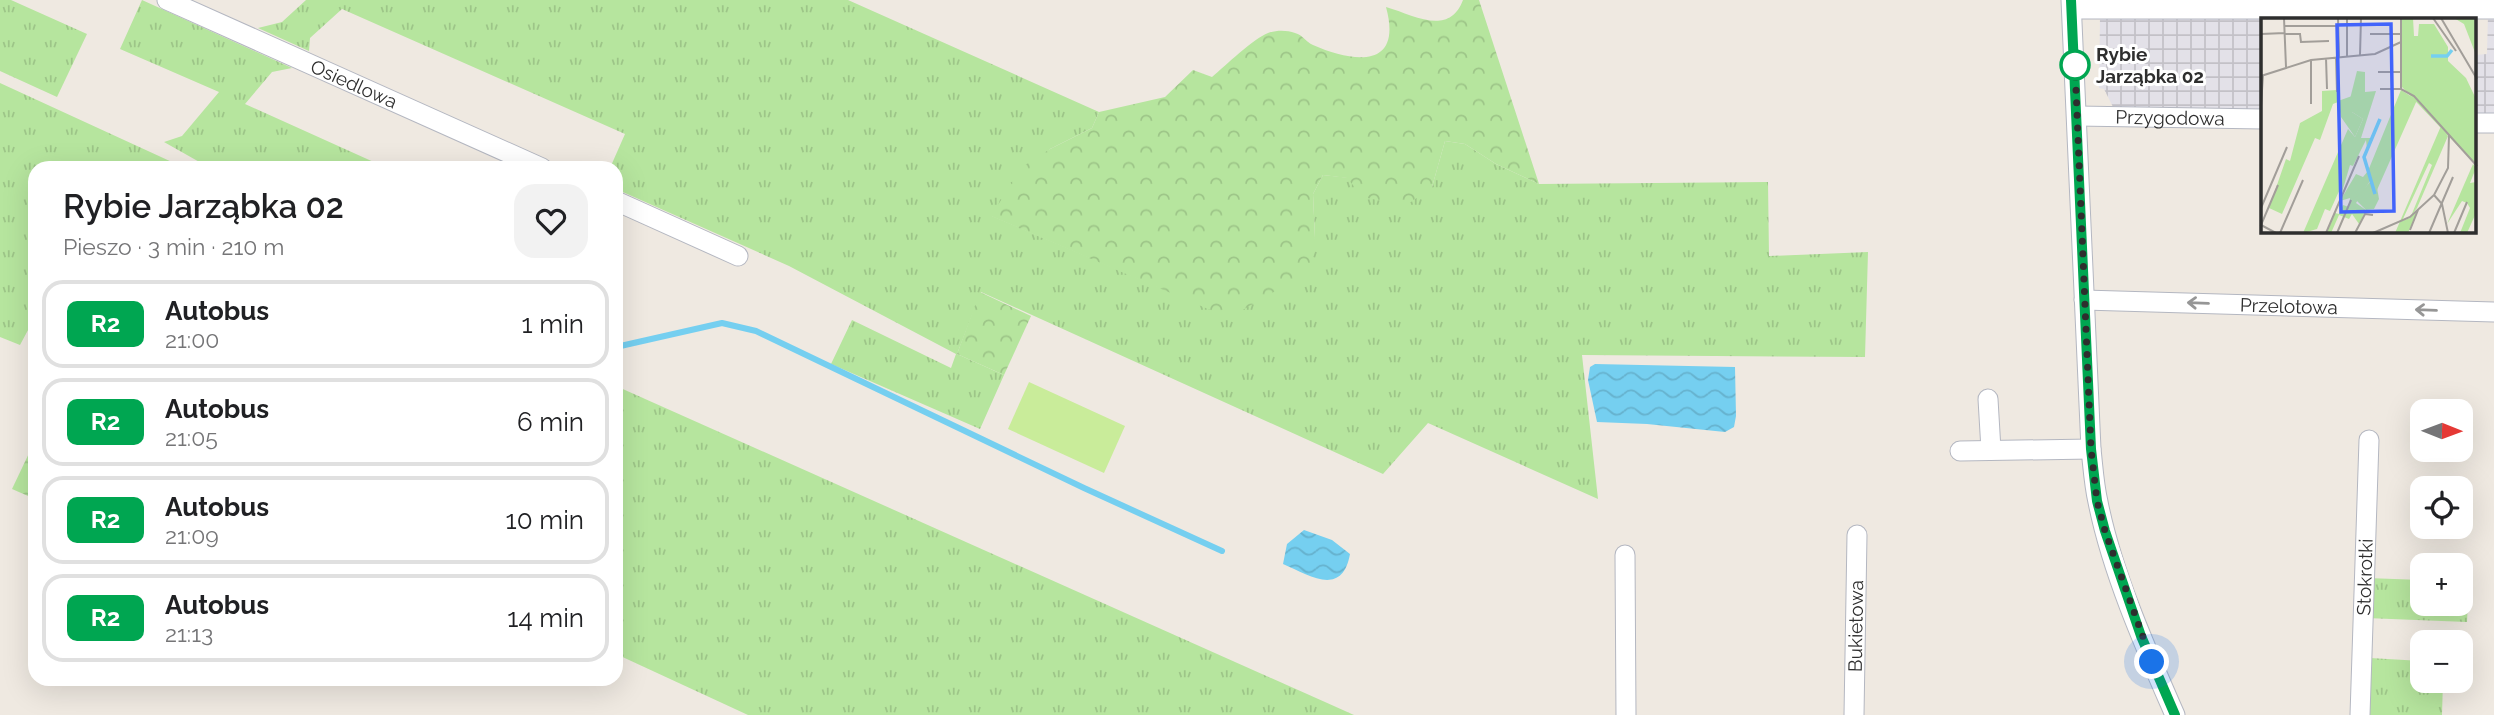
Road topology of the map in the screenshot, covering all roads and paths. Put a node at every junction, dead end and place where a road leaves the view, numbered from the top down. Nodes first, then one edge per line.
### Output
1 (167, 0) edge
2 (2071, 4) edge
3 (2483, 6) edge
4 (2077, 116) junction
5 (2261, 119) edge
6 (2476, 123) edge
7 (2494, 123) edge
8 (526, 161) edge
9 (623, 204) edge
10 (738, 256) dead end
11 (2084, 300) junction
12 (2494, 312) edge
13 (1988, 399) dead end
14 (2368, 440) dead end
15 (2091, 449) junction
16 (1991, 450) junction
17 (1960, 451) dead end
18 (1857, 535) dead end
19 (1625, 555) dead end
20 (1626, 715) edge
21 (1854, 715) edge
22 (2175, 715) edge
23 (2360, 715) edge

1 - 8 street, Osiedlowa
2 - 3 street
2 - 4 street
4 - 5 street, Przygodowa
4 - 11 street
6 - 7 street
9 - 10 street
12 -> 11 street, Przelotowa
11 - 15 street
13 - 16 street
14 - 23 street, Stokrotki
15 - 16 street
15 - 22 street
16 - 17 street
18 - 21 street, Bukietowa
19 - 20 street

